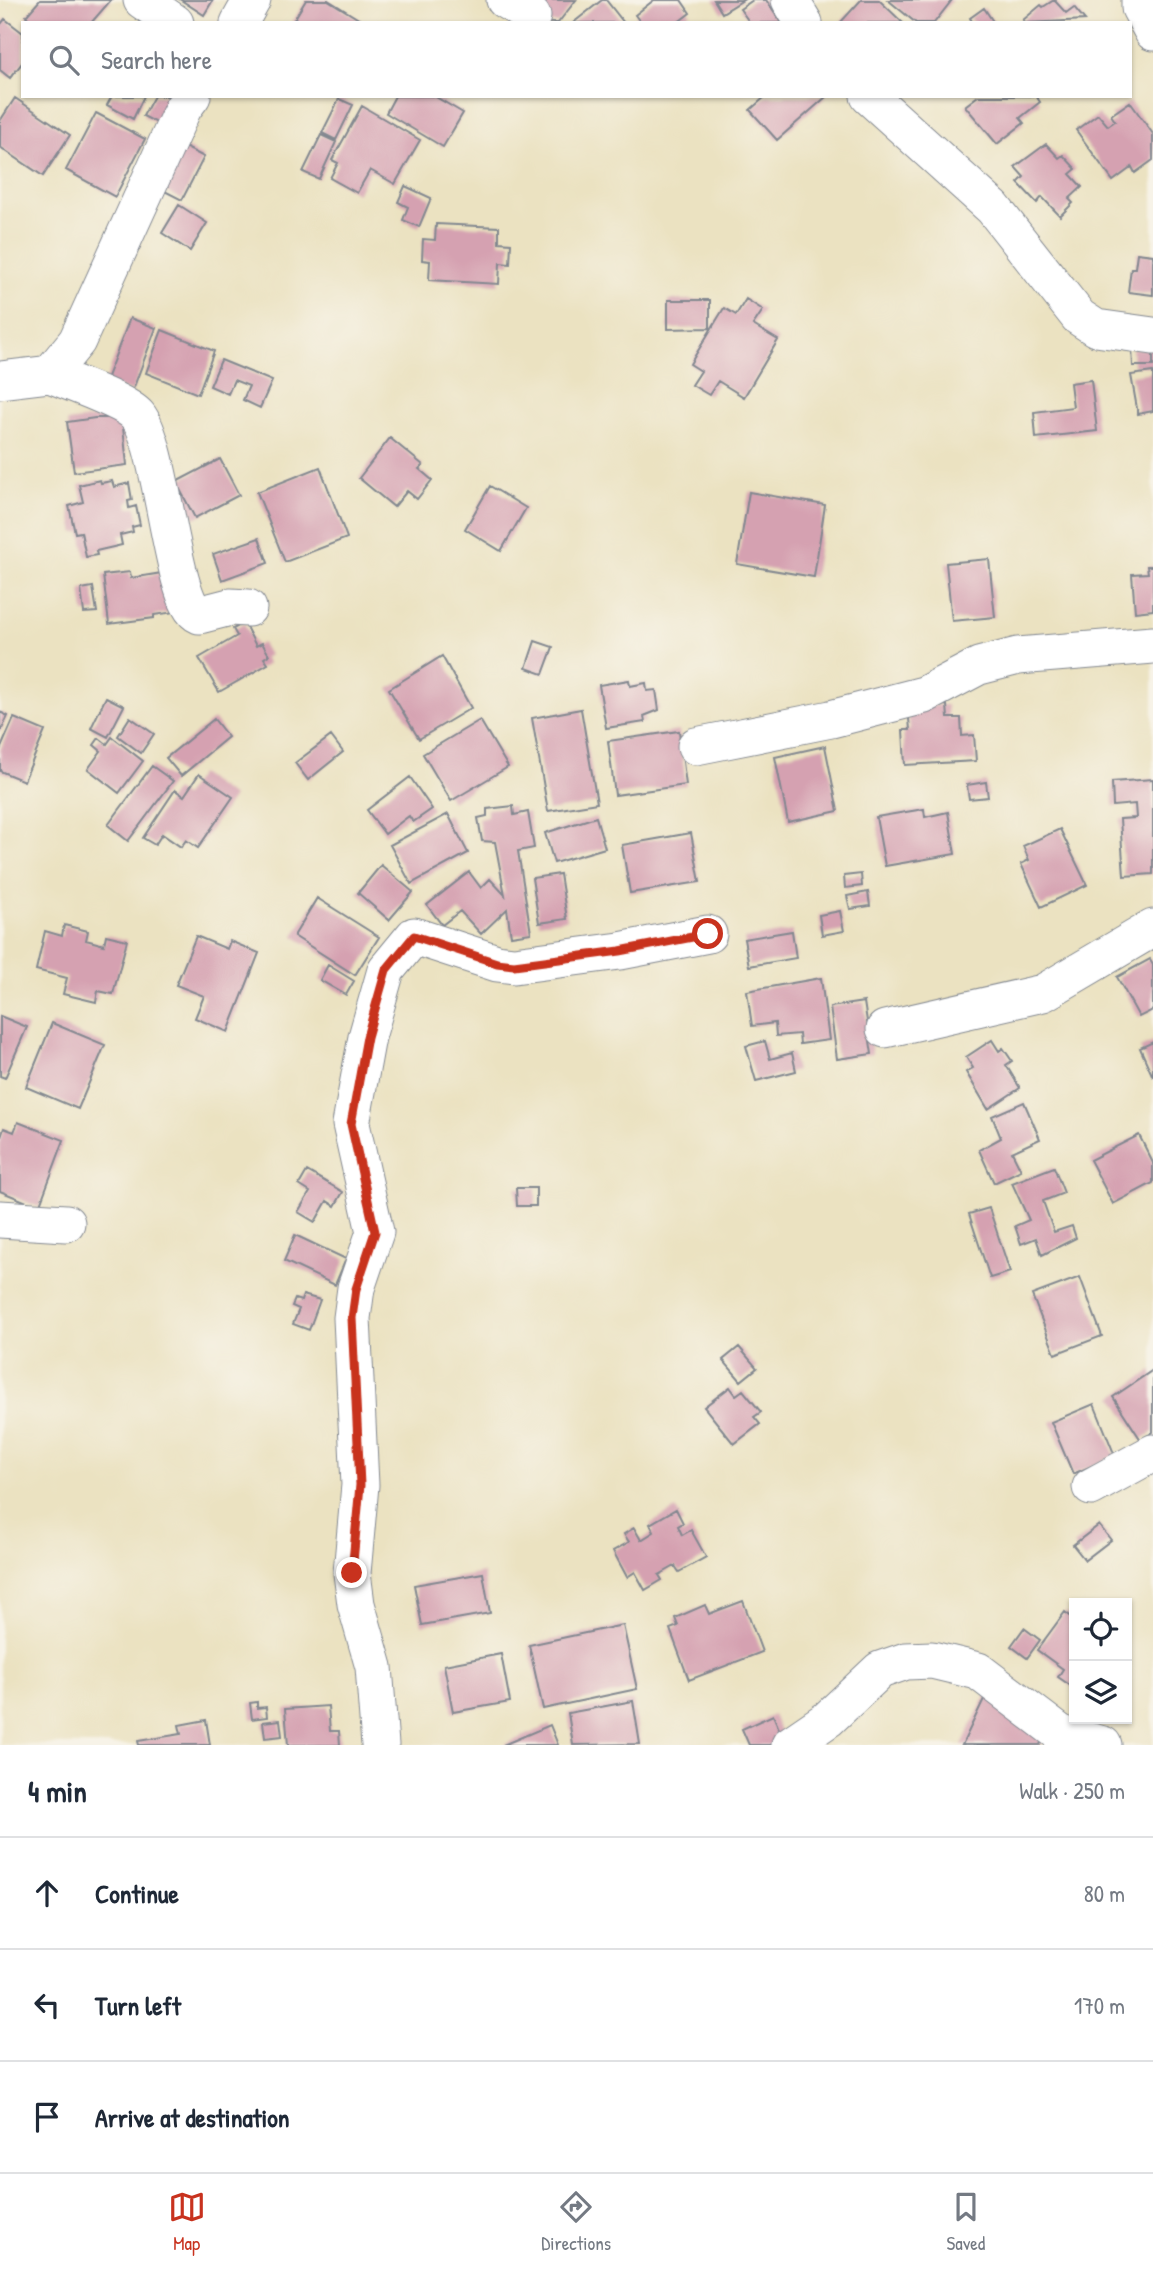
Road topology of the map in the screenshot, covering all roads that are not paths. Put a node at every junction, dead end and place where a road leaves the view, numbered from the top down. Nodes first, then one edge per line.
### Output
1 (142, 0) edge
2 (252, 0) edge
3 (790, 0) edge
4 (1140, 0) edge
5 (172, 21) edge
6 (240, 21) edge
7 (803, 21) edge
8 (1153, 32) edge
9 (190, 98) edge
10 (871, 98) edge
11 (1153, 336) edge
12 (50, 374) junction
13 (0, 380) edge
14 (248, 608) dead end
15 (1153, 645) edge
16 (696, 746) dead end
17 (1153, 928) edge
18 (708, 934) dead end
19 (885, 1029) dead end
20 (0, 1219) edge
21 (66, 1223) dead end
22 (1153, 1453) edge
23 (1091, 1487) dead end
24 (380, 1745) edge
25 (790, 1745) edge
26 (1103, 1745) edge

1 - 5 street
2 - 6 street
3 - 7 street
4 - 8 street
9 - 12 street
10 - 11 street
12 - 13 street
12 - 14 street
15 - 16 street
17 - 19 street
18 - 24 street
20 - 21 street
22 - 23 street
25 - 26 street

